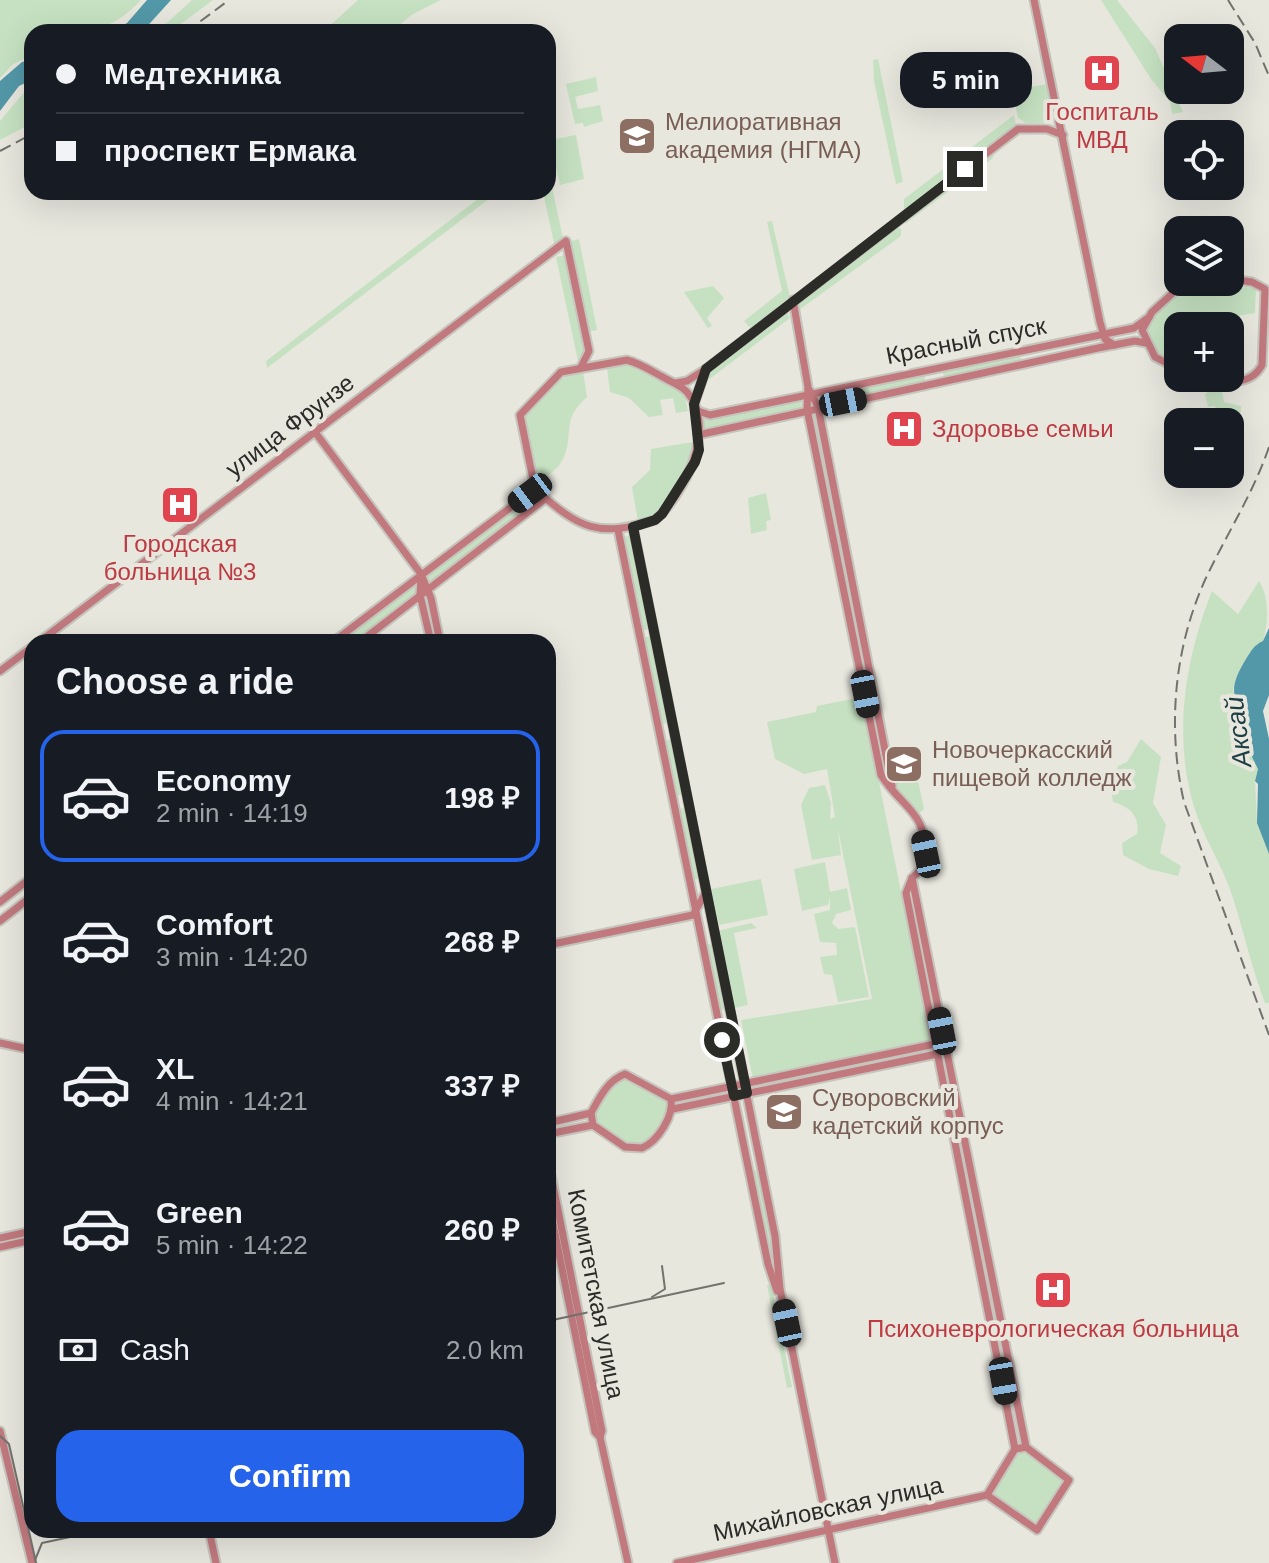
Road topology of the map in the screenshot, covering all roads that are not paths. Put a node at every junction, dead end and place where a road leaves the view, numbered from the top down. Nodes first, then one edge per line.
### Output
1 (1034, 0) edge
2 (1058, 116) junction
3 (1047, 129) junction
4 (1063, 135) junction
5 (1244, 281) edge
6 (1169, 296) edge
7 (793, 300) junction
8 (1149, 317) junction
9 (1103, 334) junction
10 (1146, 343) junction
11 (1114, 345) junction
12 (1104, 347) junction
13 (589, 351) junction
14 (1164, 362) edge
15 (605, 363) junction
16 (581, 367) junction
17 (706, 369) junction
18 (1244, 379) edge
19 (674, 383) junction
20 (809, 391) junction
21 (695, 407) junction
22 (818, 407) junction
23 (807, 409) junction
24 (315, 432) junction
25 (698, 435) junction
26 (535, 489) junction
27 (545, 499) junction
28 (633, 527) junction
29 (618, 530) junction
30 (421, 574) junction
31 (429, 589) junction
32 (420, 595) junction
33 (50, 634) edge
34 (343, 634) edge
35 (370, 634) edge
36 (429, 634) edge
37 (438, 634) edge
38 (24, 653) edge
39 (0, 671) edge
40 (893, 788) junction
41 (688, 802) junction
42 (674, 804) junction
43 (912, 878) junction
44 (24, 883) edge
45 (706, 892) junction
46 (694, 898) junction
47 (0, 902) edge
48 (24, 902) edge
49 (692, 913) junction
50 (0, 921) edge
51 (556, 941) edge
52 (556, 941) edge
53 (731, 1016) junction
54 (717, 1019) junction
55 (934, 1044) junction
56 (0, 1046) edge
57 (945, 1047) junction
58 (24, 1050) edge
59 (936, 1055) junction
60 (745, 1084) junction
61 (733, 1091) junction
62 (747, 1093) junction
63 (671, 1099) junction
64 (673, 1109) junction
65 (591, 1113) junction
66 (556, 1121) edge
67 (593, 1125) junction
68 (556, 1132) edge
69 (761, 1165) junction
70 (748, 1168) junction
71 (556, 1209) edge
72 (556, 1222) edge
73 (24, 1233) edge
74 (560, 1234) junction
75 (0, 1238) edge
76 (24, 1242) edge
77 (0, 1247) edge
78 (800, 1395) junction
79 (0, 1431) edge
80 (1026, 1447) junction
81 (1015, 1449) junction
82 (987, 1495) junction
83 (828, 1529) junction
84 (24, 1530) edge
85 (26, 1538) edge
86 (211, 1538) edge
87 (32, 1563) edge
88 (216, 1563) edge
89 (628, 1563) edge
90 (677, 1563) edge
91 (835, 1563) edge

1 - 2 street
2 - 3 street
2 - 4 street
3 - 4 street
3 - 7 street
4 - 9 street
5 - 18 street
6 - 8 street
7 - 17 street
7 - 20 street
8 - 9 street, Красный спуск
8 - 10 street
9 - 11 street
9 - 12 street
9 - 20 street, Красный спуск
10 - 11 street, Красный спуск
10 - 14 street
11 - 12 street, Красный спуск
12 - 22 street, Красный спуск
13 - 15 street
13 - 16 street
13 - 24 street, улица Фрунзе
15 - 16 street
15 - 19 street
16 - 26 street
17 - 19 street
17 - 21 street
19 - 21 street
20 - 21 street, Красный спуск
20 - 22 street
20 - 23 street
21 - 25 street
22 - 23 street, Красный спуск
22 - 40 street
23 - 25 street, Красный спуск
23 - 40 street
24 - 30 street
24 - 33 street, улица Фрунзе
25 - 28 street
26 - 27 street
26 - 30 street
27 - 29 street
27 - 31 street
28 - 29 street
28 - 41 street
29 - 42 street
30 - 31 street
30 - 32 street
30 - 34 street
31 - 32 street
31 - 37 street
32 - 35 street
32 - 36 street
38 - 39 street
40 - 43 street
41 - 42 street
41 - 45 street
42 - 46 street
43 - 55 street
43 - 57 street
44 - 47 street
45 - 49 street
45 - 53 street
46 - 49 street
46 - 51 street
48 - 50 street
49 - 52 street
49 - 54 street
53 - 54 street
53 - 60 street
54 - 61 street
55 - 57 street
55 - 59 street
55 - 60 street
56 - 58 street
57 - 59 street
57 - 80 street
59 - 62 street
59 - 81 street
60 - 61 street
60 - 62 street
61 - 62 street
61 - 63 street
61 - 64 street
61 - 70 street
62 - 69 street
63 - 64 street
63 - 65 street
64 - 67 street
65 - 66 street
65 - 67 street
67 - 68 street
69 - 70 street
69 - 78 street
70 - 78 street
71 - 74 street, Комитетская улица
72 - 74 street, Комитетская улица
73 - 75 street
74 - 89 street, Комитетская улица
76 - 77 street
78 - 83 street
79 - 84 street
80 - 81 street
80 - 82 street
81 - 82 street
82 - 83 street, Михайловская улица
83 - 90 street, Михайловская улица
83 - 91 street
85 - 87 street
86 - 88 street

